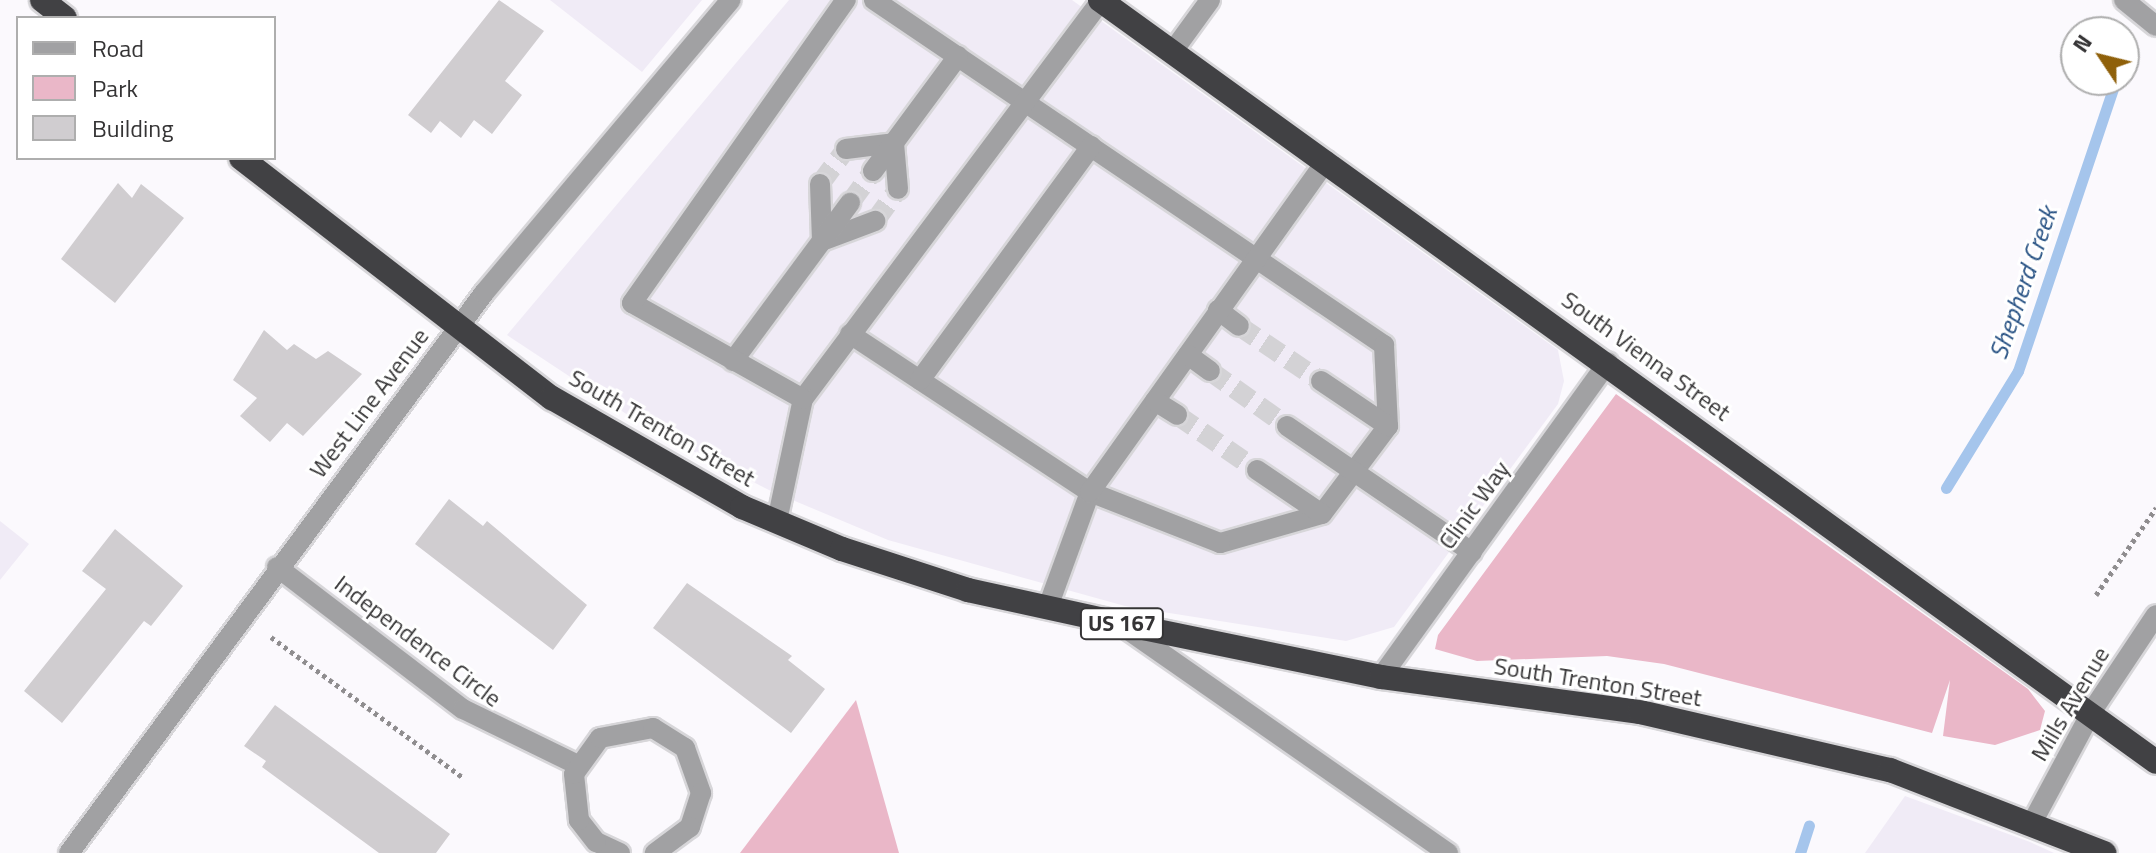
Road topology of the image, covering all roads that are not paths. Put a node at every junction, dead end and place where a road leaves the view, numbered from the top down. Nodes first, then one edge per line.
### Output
1 (42, 0) edge
2 (731, 0) edge
3 (846, 0) edge
4 (874, 0) edge
5 (1100, 0) edge
6 (1210, 0) edge
7 (2124, 0) edge
8 (62, 16) edge
9 (2156, 26) edge
10 (1173, 51) junction
11 (958, 56) junction
12 (1022, 100) junction
13 (894, 143) junction
14 (1091, 146) junction
15 (846, 149) dead end
16 (244, 160) edge
17 (1326, 161) junction
18 (873, 171) tunnel mouth
19 (820, 184) tunnel mouth
20 (898, 189) tunnel mouth
21 (850, 203) tunnel mouth
22 (875, 221) tunnel mouth
23 (822, 241) junction
24 (1258, 258) junction
25 (1218, 310) junction
26 (1239, 326) tunnel mouth
27 (456, 330) junction
28 (850, 334) junction
29 (1188, 355) junction
30 (733, 361) junction
31 (1608, 362) junction
32 (1210, 371) tunnel mouth
33 (920, 380) junction
34 (1321, 381) tunnel mouth
35 (803, 399) junction
36 (1155, 401) junction
37 (1177, 415) tunnel mouth
38 (1287, 426) tunnel mouth
39 (1388, 426) junction
40 (1257, 470) tunnel mouth
41 (1354, 473) junction
42 (1090, 492) junction
43 (1322, 514) junction
44 (777, 521) junction
45 (1472, 552) junction
46 (277, 567) junction
47 (1048, 607) junction
48 (2156, 615) edge
49 (1118, 623) junction
50 (1381, 677) junction
51 (2092, 711) junction
52 (2156, 762) edge
53 (578, 765) junction
54 (2032, 823) junction
55 (69, 853) edge
56 (620, 853) edge
57 (655, 853) edge
58 (1448, 853) edge
59 (2104, 853) edge

1 - 8 highway
2 - 27 street, West Line Avenue
3 - 30 street
4 - 11 street
5 - 10 highway, South Vienna Street
5 - 12 street
6 - 10 street
7 - 9 street
10 - 17 highway, South Vienna Street
11 - 12 street
11 - 13 street
12 - 14 street
12 - 28 street
13 - 15 street
13 - 18 street
13 - 20 street
14 - 24 street
14 - 33 street
16 - 27 highway, South Trenton Street / US 167
17 - 24 street
17 - 31 highway, South Vienna Street
19 - 23 street
21 - 23 street
22 - 23 street
23 - 30 street
24 - 25 street
24 - 39 street
25 - 26 street
25 - 29 street
27 - 44 highway, South Trenton Street / US 167
27 - 46 street, West Line Avenue
28 - 33 street
28 - 35 street
29 - 32 street
29 - 36 street
30 - 35 street
31 - 45 street, Clinic Way
31 - 51 highway, South Vienna Street
33 - 42 street
34 - 39 street
35 - 44 street
36 - 37 street
36 - 42 street
38 - 41 street
39 - 41 street
40 - 43 street
41 - 43 street
41 - 45 street
42 - 43 street
42 - 47 street
44 - 47 highway, South Trenton Street / US 167
45 - 50 street, Clinic Way
46 - 53 street, Independence Circle
46 - 55 street, West Line Avenue
47 - 49 highway, South Trenton Street / US 167
48 - 51 street, Mills Avenue
49 - 50 highway, South Trenton Street / US 167
49 - 58 street, South Trenton Street
50 - 54 highway, South Trenton Street / US 167
51 - 52 highway, South Vienna Street
51 - 54 street, Mills Avenue
53 - 56 street
53 - 57 street
54 - 59 highway, South Trenton Street / US 167

